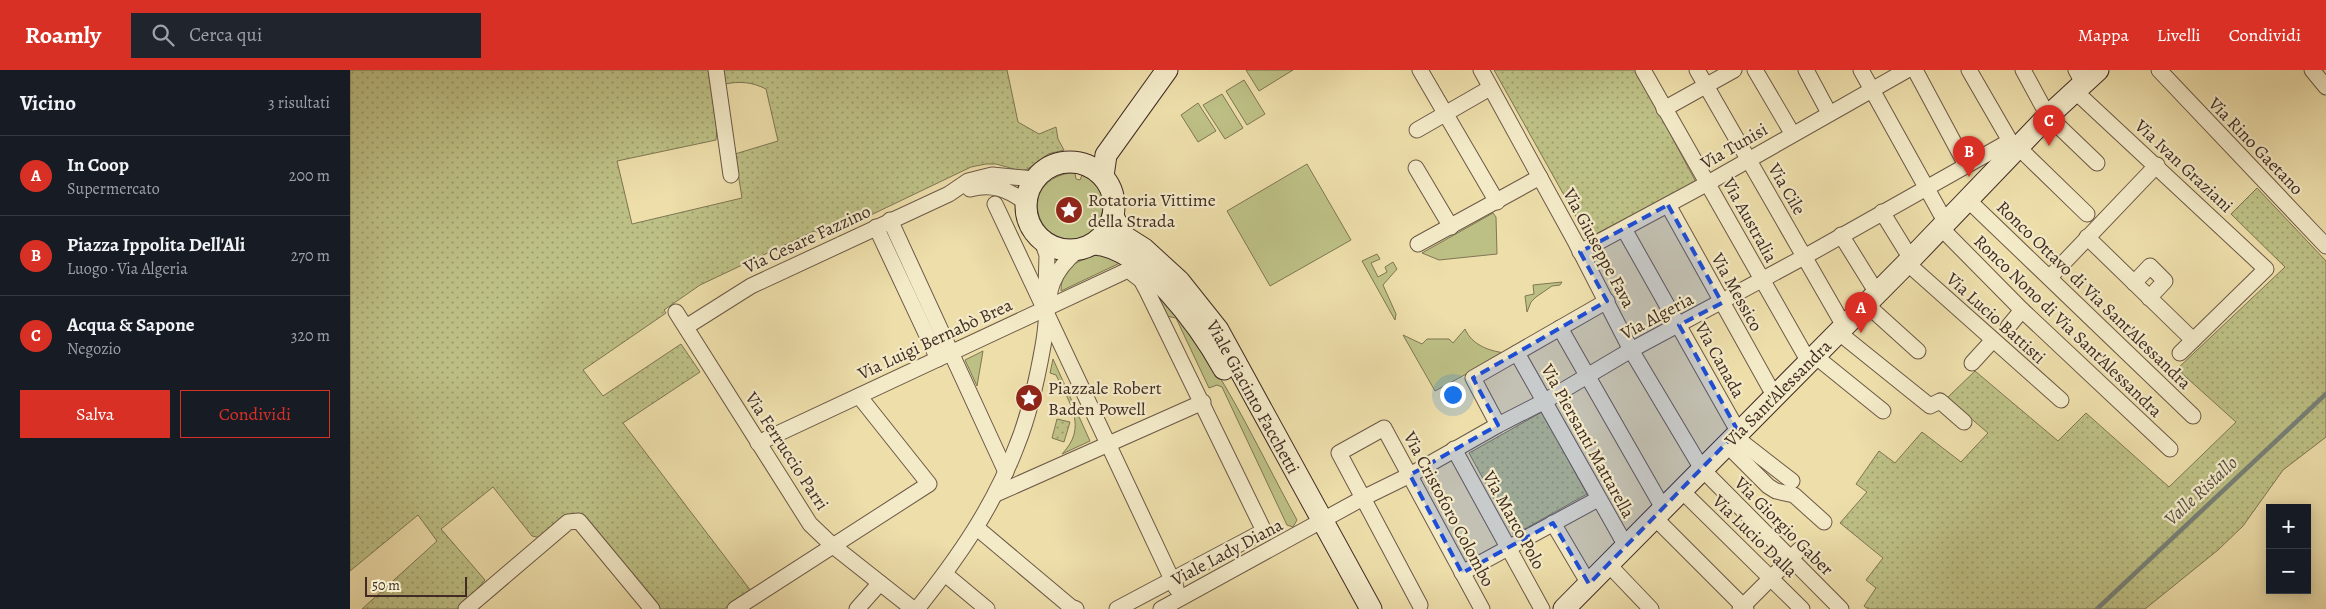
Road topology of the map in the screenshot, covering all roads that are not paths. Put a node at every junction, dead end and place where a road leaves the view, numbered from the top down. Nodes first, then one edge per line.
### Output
1 (716, 70) edge
2 (1167, 70) edge
3 (1420, 70) edge
4 (1481, 70) edge
5 (1643, 70) edge
6 (1697, 70) edge
7 (1734, 70) edge
8 (1755, 70) edge
9 (1806, 70) edge
10 (1861, 70) edge
11 (1907, 70) edge
12 (1915, 70) edge
13 (1969, 70) edge
14 (2023, 70) edge
15 (2159, 70) edge
16 (2083, 79) edge
17 (1706, 85) junction
18 (1490, 88) junction
19 (1872, 90) junction
20 (1664, 109) junction
21 (1829, 113) junction
22 (1445, 114) junction
23 (2048, 116) junction
24 (1124, 128) junction
25 (1417, 130) dead end
26 (1792, 133) junction
27 (2014, 148) junction
28 (1749, 160) junction
29 (1073, 162) junction
30 (2097, 163) dead end
31 (1966, 165) junction
32 (2156, 165) junction
33 (1416, 168) dead end
34 (731, 175) dead end
35 (1103, 176) junction
36 (1540, 177) junction
37 (1035, 179) junction
38 (1708, 183) junction
39 (1927, 189) junction
40 (949, 194) junction
41 (1968, 200) junction
42 (1497, 202) junction
43 (1026, 203) junction
44 (996, 204) dead end
45 (1668, 205) junction
46 (1882, 212) junction
47 (2087, 214) dead end
48 (1113, 217) junction
49 (890, 220) junction
50 (1943, 226) junction
51 (876, 227) junction
52 (1451, 227) junction
53 (1624, 229) junction
54 (1842, 235) junction
55 (2087, 237) junction
56 (1042, 241) junction
57 (1418, 244) dead end
58 (2326, 246) edge
59 (1086, 247) junction
60 (1580, 252) junction
61 (1804, 257) junction
62 (1909, 261) junction
63 (2050, 277) junction
64 (1762, 280) junction
65 (2134, 283) junction
66 (2149, 298) junction
67 (1871, 299) junction
68 (1607, 302) junction
69 (1722, 303) junction
70 (1046, 305) junction
71 (2022, 310) junction
72 (676, 312) dead end
73 (1679, 325) junction
74 (686, 326) junction
75 (2008, 326) dead end
76 (1560, 328) junction
77 (1841, 329) junction
78 (1993, 340) junction
79 (2193, 340) junction
80 (1631, 350) junction
81 (1918, 351) dead end
82 (1517, 353) junction
83 (2180, 353) dead end
84 (944, 356) junction
85 (1812, 359) junction
86 (1972, 363) dead end
87 (1588, 376) junction
88 (859, 396) junction
89 (1775, 397) junction
90 (2061, 400) dead end
91 (1545, 401) junction
92 (1202, 402) junction
93 (1883, 410) dead end
94 (2193, 416) dead end
95 (1964, 422) dead end
96 (1498, 425) junction
97 (1733, 437) junction
98 (758, 443) junction
99 (1108, 444) junction
100 (1454, 449) junction
101 (2170, 449) dead end
102 (1702, 469) junction
103 (1006, 472) junction
104 (1410, 475) junction
105 (1792, 481) dead end
106 (1681, 490) junction
107 (996, 494) junction
108 (1364, 498) junction
109 (1598, 499) junction
110 (1658, 513) junction
111 (1824, 522) dead end
112 (1553, 523) junction
113 (1316, 524) junction
114 (977, 528) junction
115 (832, 545) junction
116 (1626, 546) junction
117 (1508, 548) junction
118 (1795, 555) junction
119 (1608, 564) junction
120 (1462, 573) junction
121 (945, 574) junction
122 (1771, 578) junction
123 (1172, 580) junction
124 (880, 583) junction
125 (1589, 584) junction
126 (1181, 598) junction
127 (1420, 606) dead end
128 (1743, 608) edge
129 (466, 609) edge
130 (652, 609) edge
131 (735, 609) edge
132 (858, 609) edge
133 (913, 609) edge
134 (917, 609) edge
135 (987, 609) edge
136 (1076, 609) edge
137 (1117, 609) edge
138 (1162, 609) edge
139 (1356, 609) edge
140 (1370, 609) edge
141 (1482, 609) edge
142 (1542, 609) edge
143 (1564, 609) edge
144 (1651, 609) edge
145 (1802, 609) edge
146 (1841, 609) edge

1 - 34 street
2 - 24 street
3 - 22 street
4 - 18 street, Via Giuseppe Fava
5 - 20 street, Via Australia
6 - 17 street, Via Cile
7 - 17 street
8 - 26 street
9 - 21 street
10 - 19 street, Ronco Nono di Via Sant'Alessandra
11 - 19 street, Via Tunisi
12 - 31 street
13 - 27 street
14 - 23 street
15 - 58 street, Via Rino Gaetano
16 - 23 street, Via Sant'Alessandra
16 - 32 street, Via Ivan Graziani
17 - 20 street
17 - 28 street, Via Cile
18 - 22 street
18 - 36 street, Via Giuseppe Fava
19 - 21 street, Via Tunisi
19 - 39 street, Ronco Nono di Via Sant'Alessandra
20 - 38 street, Via Australia
21 - 26 street, Via Tunisi
22 - 25 street
22 - 42 street
23 - 27 street, Via Sant'Alessandra
23 - 30 street
24 - 29 street
24 - 35 street
26 - 28 street, Via Tunisi
27 - 31 street, Via Algeria
27 - 41 street, Via Sant'Alessandra
27 - 47 street
28 - 38 street, Via Tunisi
28 - 61 street, Via Cile
29 - 35 street
29 - 37 street
31 - 39 street, Via Algeria
32 - 55 street
32 - 79 street, Via Ivan Graziani
33 - 52 street
35 - 48 street
36 - 42 street
36 - 60 street, Via Giuseppe Fava
37 - 40 street
37 - 43 street
38 - 45 street, Via Tunisi
38 - 64 street, Via Australia
39 - 46 street, Via Algeria
39 - 50 street, Ronco Nono di Via Sant'Alessandra
40 - 43 street
40 - 49 street, Via Cesare Fazzino
41 - 50 street, Via Sant'Alessandra
41 - 63 street, Ronco Ottavo di Via Sant'Alessandra
42 - 52 street
43 - 56 street
44 - 70 street
45 - 53 street, Via Tunisi
45 - 69 street, Via Messico
46 - 54 street, Via Algeria
46 - 62 street, Via Lucio Battisti
48 - 59 street
48 - 113 street, Viale Giacinto Facchetti
49 - 51 street, Via Cesare Fazzino
49 - 84 street
50 - 62 street, Via Sant'Alessandra
50 - 71 street, Ronco Nono di Via Sant'Alessandra
51 - 74 street, Via Cesare Fazzino
51 - 84 street
52 - 57 street
53 - 60 street, Via Tunisi
53 - 73 street, Via Canada
54 - 61 street, Via Algeria
54 - 67 street
55 - 63 street
55 - 65 street
56 - 59 street
56 - 70 street
59 - 70 street
59 - 113 street, Viale Giacinto Facchetti
60 - 68 street, Via Giuseppe Fava
61 - 64 street, Via Algeria
61 - 77 street, Via Cile
62 - 67 street, Via Sant'Alessandra
62 - 78 street, Via Lucio Battisti
63 - 94 street, Ronco Ottavo di Via Sant'Alessandra
64 - 69 street, Via Algeria
64 - 85 street, Via Australia
65 - 66 street
65 - 66 street
66 - 79 street
67 - 77 street, Via Sant'Alessandra
67 - 81 street
68 - 76 street
68 - 80 street, Via Giuseppe Fava
69 - 73 street, Via Algeria
69 - 89 street, Via Messico
70 - 84 street, Via Luigi Bernabò Brea
70 - 92 street, Via Luigi Bernabò Brea
70 - 99 street
70 - 103 street
71 - 75 street
71 - 101 street, Ronco Nono di Via Sant'Alessandra
72 - 74 street, Via Ferruccio Parri
73 - 80 street, Via Algeria
73 - 97 street, Via Canada
74 - 98 street, Via Ferruccio Parri
76 - 82 street
76 - 87 street
77 - 85 street, Via Sant'Alessandra
77 - 95 street
78 - 86 street
78 - 90 street, Via Lucio Battisti
79 - 83 street
80 - 87 street, Via Algeria
80 - 102 street, Via Giuseppe Fava
82 - 91 street, Via Piersanti Mattarella
82 - 96 street
84 - 88 street, Via Luigi Bernabò Brea
84 - 103 street
85 - 89 street, Via Sant'Alessandra
85 - 93 street
87 - 91 street, Via Algeria
87 - 110 street
88 - 98 street, Via Luigi Bernabò Brea
88 - 115 street
89 - 97 street, Via Sant'Alessandra
91 - 96 street, Via Algeria
91 - 109 street, Via Piersanti Mattarella
92 - 99 street
92 - 123 street
96 - 100 street, Via Algeria
97 - 102 street, Via Sant'Alessandra
97 - 105 street
97 - 111 street
98 - 115 street, Via Ferruccio Parri
99 - 107 street
99 - 123 street
100 - 104 street, Via Algeria
100 - 117 street, Via Marco Polo
102 - 106 street, Via Sant'Alessandra
102 - 118 street, Via Giorgio Gaber
103 - 107 street
104 - 108 street, Via Algeria
104 - 108 street, Via Cristoforo Colombo
104 - 120 street, Via Cristoforo Colombo
106 - 110 street, Via Sant'Alessandra
106 - 122 street, Via Lucio Dalla
107 - 114 street
108 - 113 street, Via Algeria
108 - 127 street
109 - 112 street
109 - 116 street, Via Piersanti Mattarella
110 - 116 street, Via Sant'Alessandra
110 - 128 street
112 - 117 street
112 - 125 street
113 - 126 street, Viale Lady Diana
113 - 139 street
113 - 140 street
114 - 121 street
114 - 136 street
115 - 124 street, Via Ferruccio Parri
115 - 131 street
116 - 119 street, Via Sant'Alessandra
117 - 120 street
117 - 142 street, Via Marco Polo
118 - 122 street
118 - 146 street, Via Giorgio Gaber
119 - 125 street, Via Sant'Alessandra
119 - 144 street
120 - 141 street, Via Cristoforo Colombo
121 - 134 street
121 - 135 street
122 - 128 street
122 - 145 street, Via Lucio Dalla
123 - 126 street
123 - 137 street
124 - 132 street
124 - 133 street, Via Ferruccio Parri
125 - 143 street, Via Sant'Alessandra
126 - 138 street, Viale Lady Diana
129 - 130 street

